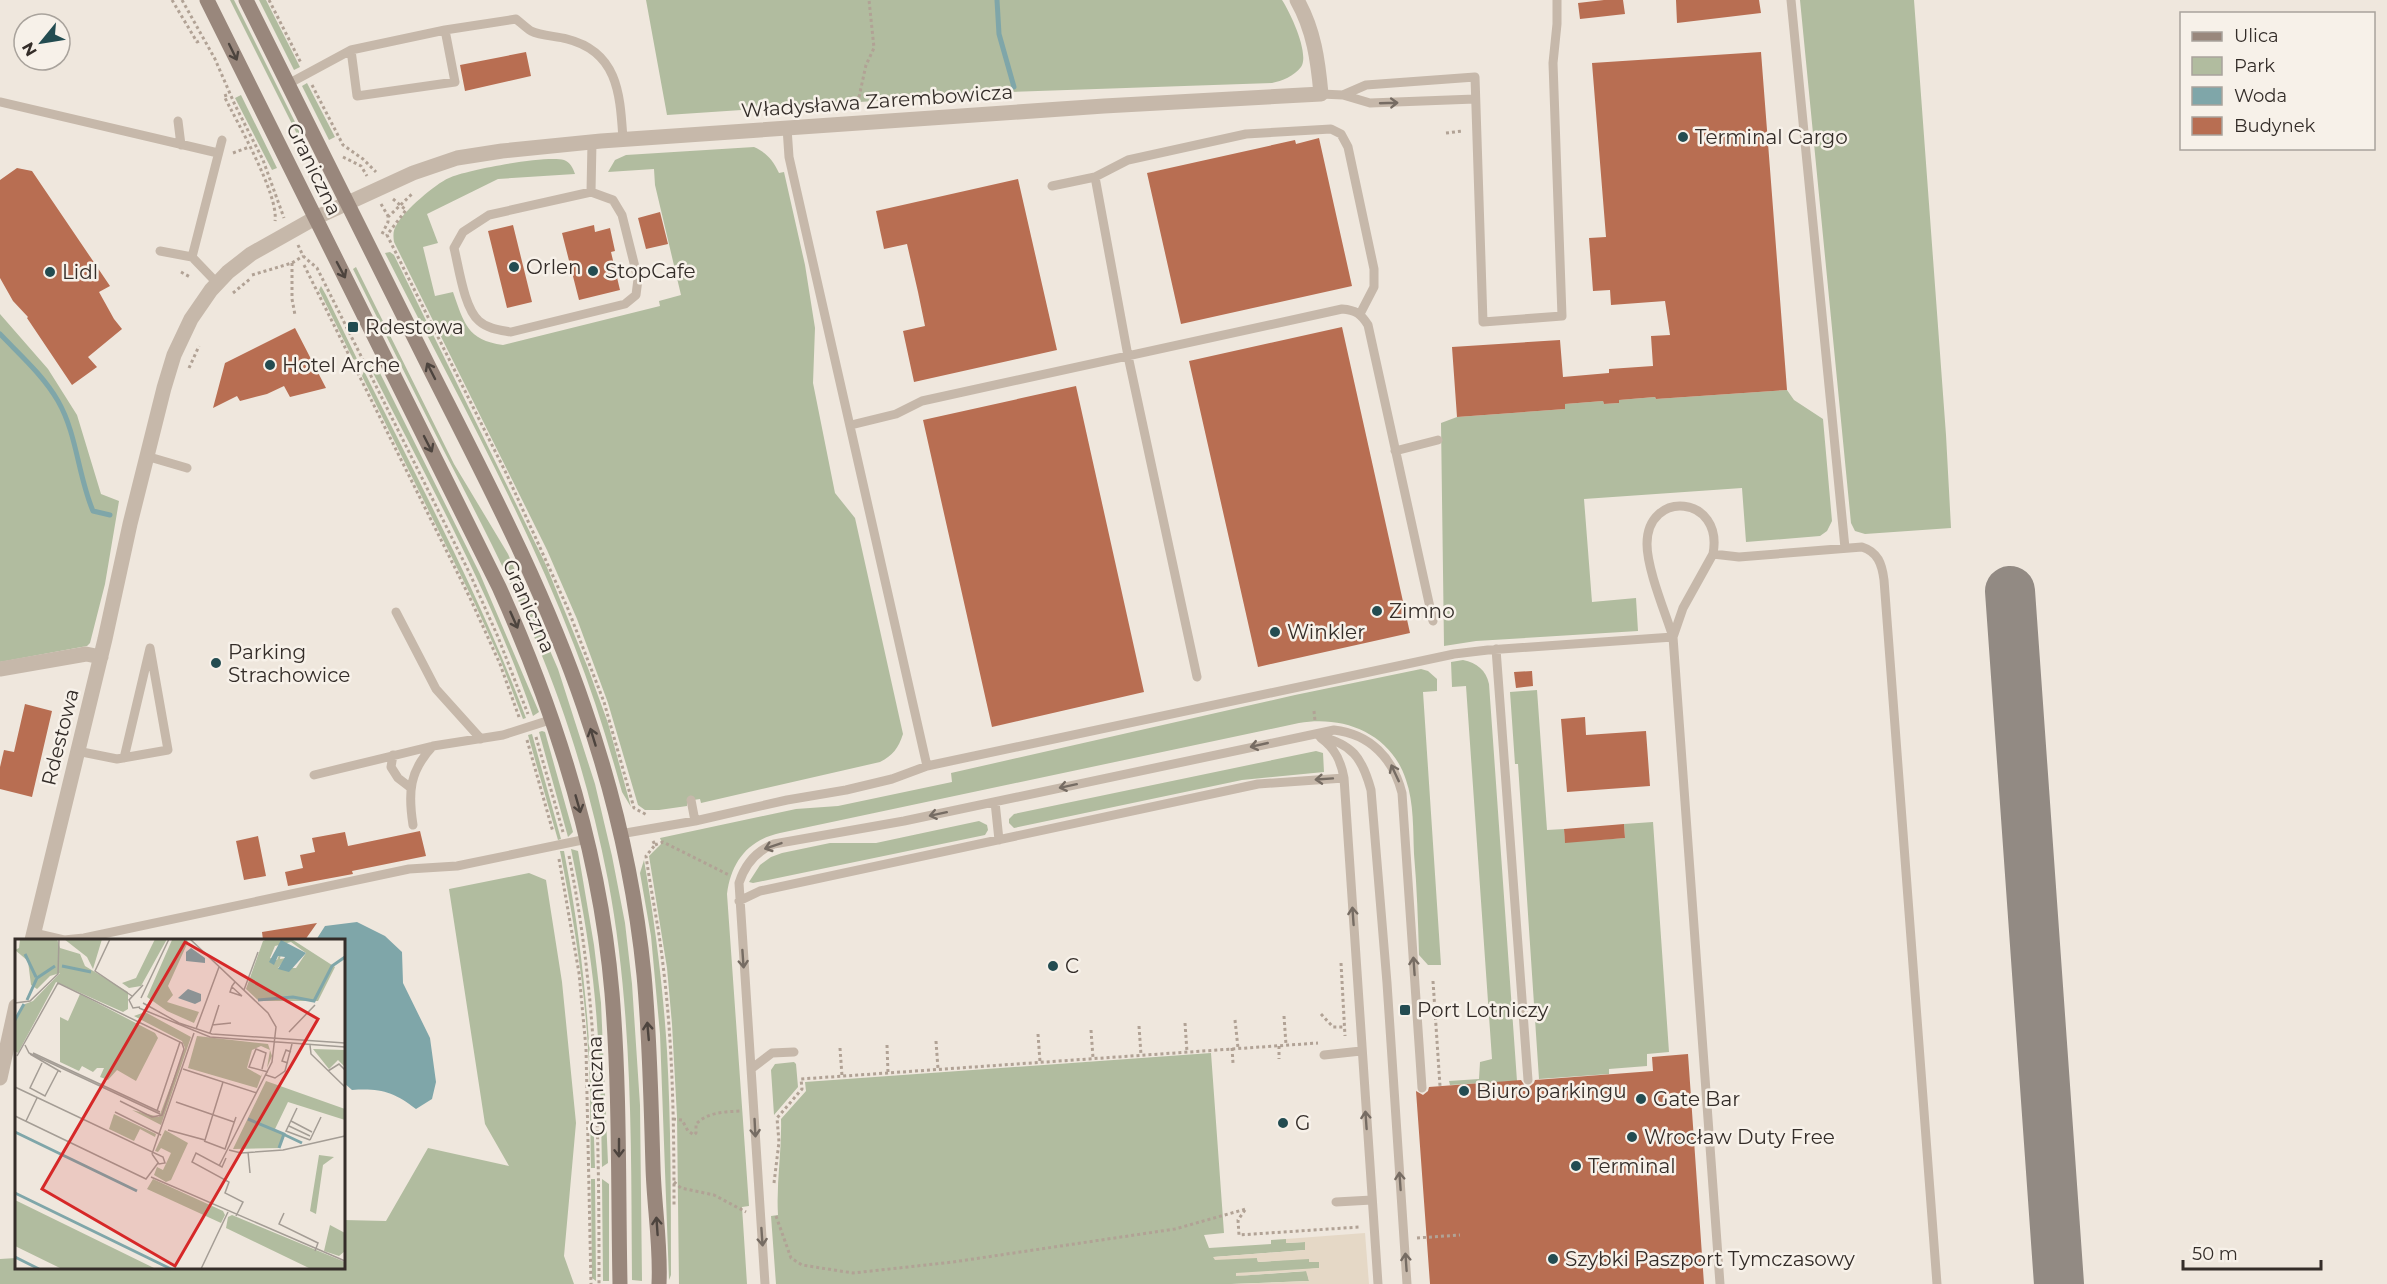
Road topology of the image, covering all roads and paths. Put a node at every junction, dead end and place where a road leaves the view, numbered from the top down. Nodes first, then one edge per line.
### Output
1 (172, 0) edge
2 (182, 0) edge
3 (207, 0) edge
4 (246, 0) edge
5 (269, 0) edge
6 (869, 0) edge
7 (1297, 0) edge
8 (1557, 0) edge
9 (1791, 0) edge
10 (445, 30) junction
11 (199, 40) dead end
12 (351, 50) junction
13 (306, 74) junction
14 (288, 84) junction
15 (1321, 94) junction
16 (227, 95) dead end
17 (1343, 95) junction
18 (1475, 99) junction
19 (0, 102) edge
20 (178, 121) dead end
21 (840, 124) junction
22 (787, 128) junction
23 (1476, 130) junction
24 (1446, 133) dead end
25 (623, 139) junction
26 (222, 140) dead end
27 (592, 142) junction
28 (181, 145) junction
29 (249, 147) junction
30 (222, 153) junction
31 (339, 156) dead end
32 (379, 174) dead end
33 (276, 176) dead end
34 (368, 177) dead end
35 (1095, 177) junction
36 (271, 178) junction
37 (266, 181) junction
38 (1052, 186) dead end
39 (417, 189) dead end
40 (591, 192) junction
41 (347, 203) junction
42 (383, 207) dead end
43 (282, 214) dead end
44 (388, 217) junction
45 (315, 218) junction
46 (277, 225) dead end
47 (379, 238) dead end
48 (299, 247) dead end
49 (160, 251) dead end
50 (303, 256) junction
51 (192, 257) junction
52 (291, 263) junction
53 (304, 265) dead end
54 (250, 279) dead end
55 (237, 282) dead end
56 (217, 283) junction
57 (232, 294) dead end
58 (1360, 314) junction
59 (295, 315) dead end
60 (203, 337) dead end
61 (1128, 356) junction
62 (361, 367) dead end
63 (189, 368) dead end
64 (356, 369) junction
65 (851, 424) junction
66 (1438, 440) dead end
67 (1395, 451) junction
68 (146, 456) junction
69 (187, 468) dead end
70 (1845, 548) junction
71 (1713, 554) junction
72 (396, 612) dead end
73 (1433, 621) dead end
74 (1673, 637) junction
75 (1496, 650) junction
76 (100, 657) junction
77 (0, 669) edge
78 (1197, 677) dead end
79 (530, 717) dead end
80 (553, 719) junction
81 (523, 728) junction
82 (535, 733) dead end
83 (1316, 735) junction
84 (482, 739) junction
85 (433, 746) junction
86 (77, 751) junction
87 (393, 755) junction
88 (124, 758) junction
89 (927, 766) junction
90 (314, 775) dead end
91 (1344, 778) junction
92 (411, 788) junction
93 (691, 800) dead end
94 (995, 802) junction
95 (695, 821) junction
96 (413, 825) dead end
97 (620, 834) junction
98 (565, 838) dead end
99 (587, 840) junction
100 (999, 840) junction
101 (655, 845) dead end
102 (556, 846) junction
103 (568, 850) dead end
104 (740, 880) junction
105 (739, 901) junction
106 (33, 937) edge
107 (54, 939) edge
108 (74, 939) edge
109 (1433, 981) dead end
110 (15, 1010) edge
111 (1322, 1014) dead end
112 (1284, 1016) dead end
113 (1235, 1020) dead end
114 (1185, 1023) dead end
115 (1139, 1026) dead end
116 (1345, 1027) dead end
117 (1091, 1030) dead end
118 (1038, 1034) dead end
119 (936, 1041) dead end
120 (1322, 1043) dead end
121 (1286, 1045) junction
122 (886, 1046) dead end
123 (1279, 1046) junction
124 (840, 1048) dead end
125 (1232, 1048) junction
126 (1238, 1048) junction
127 (1361, 1051) junction
128 (795, 1052) dead end
129 (1187, 1052) junction
130 (1141, 1055) junction
131 (1324, 1055) dead end
132 (1093, 1058) junction
133 (1279, 1059) dead end
134 (1040, 1062) junction
135 (1233, 1063) dead end
136 (751, 1069) junction
137 (938, 1069) junction
138 (888, 1073) junction
139 (842, 1076) junction
140 (0, 1078) edge
141 (801, 1079) dead end
142 (1528, 1080) dead end
143 (1440, 1086) dead end
144 (1422, 1088) dead end
145 (754, 1111) junction
146 (777, 1118) dead end
147 (673, 1119) dead end
148 (674, 1182) dead end
149 (1372, 1200) junction
150 (1336, 1202) dead end
151 (774, 1211) dead end
152 (746, 1212) dead end
153 (1359, 1227) dead end
154 (1460, 1235) dead end
155 (1409, 1239) dead end
156 (591, 1284) edge
157 (599, 1284) edge
158 (620, 1284) edge
159 (659, 1284) edge
160 (765, 1284) edge
161 (1378, 1284) edge
162 (1407, 1284) edge
163 (1720, 1284) edge
164 (1936, 1284) edge

1 - 11 path
2 - 36 path
3 -> 45 main road, Graniczna
4 - 14 main road, Graniczna
5 - 13 path
6 - 21 path
7 - 15 street
8 - 23 lane
9 - 70 lane
10 - 12 lane
10 - 12 lane
10 - 25 lane
12 - 13 lane
13 - 14 lane
13 - 32 path
14 - 41 main road, Graniczna
15 - 17 lane
15 - 21 street, Władysława Zarembowicza
16 - 29 path
17 -> 18 lane
17 - 18 lane
18 - 23 lane
19 - 28 lane
20 - 28 lane
21 - 22 street, Władysława Zarembowicza
22 - 25 street, Władysława Zarembowicza
22 - 65 lane
23 - 24 path
25 - 27 street, Władysława Zarembowicza
26 - 30 lane
27 - 40 lane
27 - 41 street, Władysława Zarembowicza
28 - 30 lane
29 - 30 path
29 - 37 path
30 - 51 lane
31 - 34 path
33 - 36 path
35 - 38 lane
35 - 58 lane
35 - 61 lane
36 - 37 path
36 - 43 path
37 - 46 path
39 - 44 path
40 - 40 lane
41 - 45 street, Władysława Zarembowicza
97 -> 41 main road, Graniczna
42 - 44 path
44 - 47 path
45 - 56 street, Rdestowa
45 -> 80 main road, Graniczna
48 - 50 path
49 - 51 lane
50 - 52 path
50 - 79 path
51 - 56 lane
52 - 55 path
52 - 59 path
53 - 64 path
54 - 57 path
56 - 68 street, Rdestowa
58 - 61 lane
58 - 67 lane
60 - 63 path
61 - 65 lane
61 - 78 lane
62 - 64 path
64 - 81 path
65 - 89 lane
66 - 67 lane
67 - 73 lane
68 - 69 lane
68 - 76 street, Rdestowa
70 - 71 lane
70 - 164 lane
71 - 74 lane
71 - 74 lane
72 - 84 lane
74 - 75 lane
74 - 163 lane
75 - 89 lane
75 - 142 lane
76 - 77 street
76 - 86 street, Rdestowa
80 - 81 lane
80 -> 99 main road, Graniczna
81 - 84 lane
81 - 102 path
82 - 98 path
83 - 91 lane
83 -> 94 lane
144 -> 83 lane
162 -> 83 lane
84 - 85 lane
85 - 87 lane
85 - 92 lane
86 - 88 lane
86 - 106 street, Rdestowa
87 - 90 lane
87 - 92 lane
88 - 88 lane
89 - 95 lane
91 -> 100 lane
127 -> 91 lane
92 - 96 lane
93 - 95 lane
94 - 100 lane
94 -> 104 lane
95 - 97 lane
159 -> 97 main road, Graniczna
99 - 102 lane
99 -> 158 main road, Graniczna
100 - 105 lane
101 - 104 path
102 - 108 lane
102 - 156 path
103 - 157 path
104 - 105 lane
105 -> 136 lane
106 - 107 lane
109 - 143 path
110 - 140 street
111 - 116 path
112 - 121 path
113 - 126 path
114 - 129 path
115 - 130 path
117 - 132 path
118 - 134 path
119 - 137 path
120 - 121 path
121 - 123 path
122 - 138 path
123 - 126 path
123 - 133 path
124 - 139 path
125 - 126 path
125 - 129 path
125 - 135 path
127 - 131 lane
149 -> 127 lane
128 - 136 lane
129 - 130 path
130 - 132 path
132 - 134 path
134 - 137 path
136 - 145 lane
137 - 138 path
138 - 139 path
139 - 141 path
145 - 146 path
145 - 147 path
145 -> 160 lane
148 - 152 path
149 - 150 lane
149 - 161 lane
151 - 153 path
154 - 155 path

